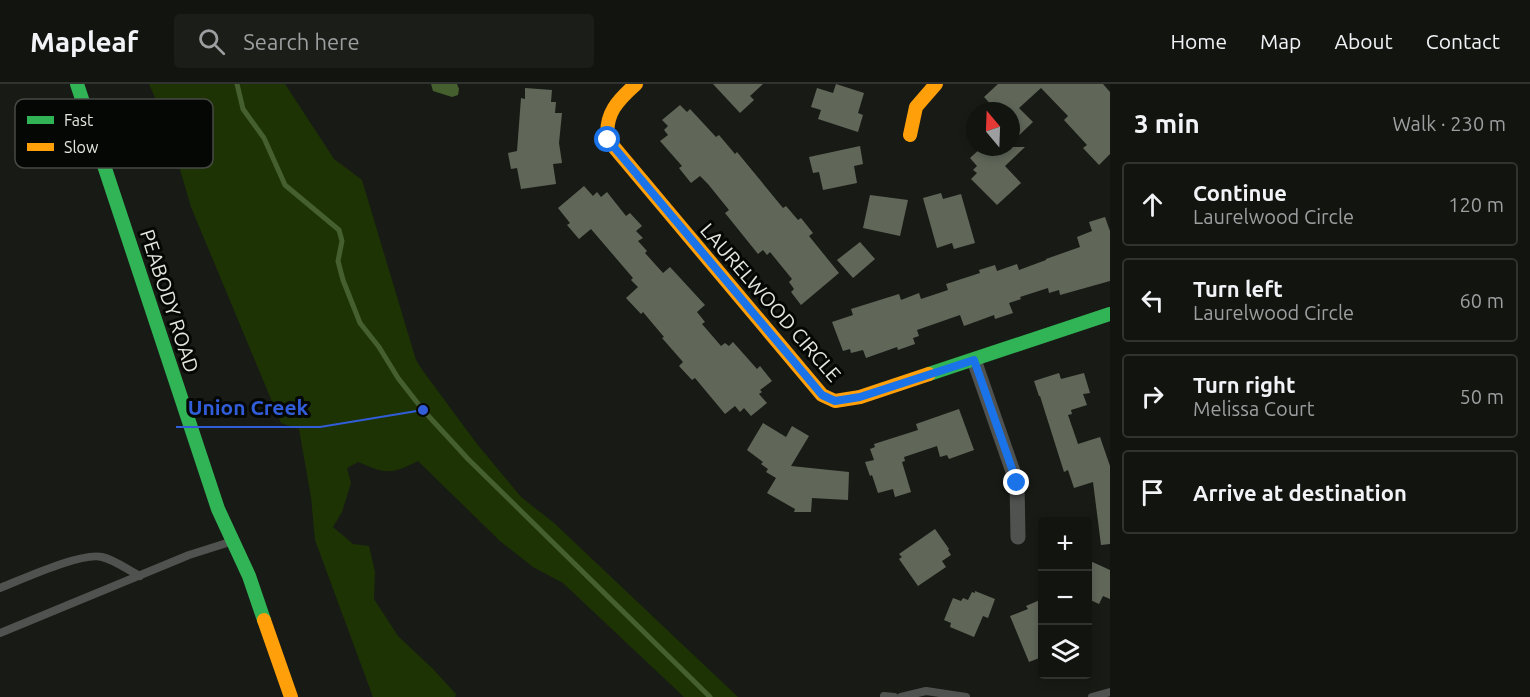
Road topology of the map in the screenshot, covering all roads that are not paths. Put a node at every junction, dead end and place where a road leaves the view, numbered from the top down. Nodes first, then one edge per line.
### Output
1 (77, 84) edge
2 (636, 84) edge
3 (936, 84) edge
4 (82, 99) edge
5 (910, 135) dead end
6 (105, 168) edge
7 (1110, 314) edge
8 (974, 360) junction
9 (1018, 537) dead end
10 (232, 542) junction
11 (140, 576) junction
12 (0, 588) edge
13 (0, 633) edge
14 (1110, 692) edge
15 (884, 696) edge
16 (291, 697) edge
17 (894, 697) edge
18 (902, 697) edge
19 (966, 697) edge
20 (1092, 697) edge

1 - 4 street, PEABODY ROAD
2 - 8 street, LAURELWOOD CIRCLE
3 - 5 street
6 - 10 street, PEABODY ROAD
7 - 8 street, LAURELWOOD CIRCLE
8 - 9 street
10 - 11 lane
10 - 16 street, PEABODY ROAD
11 - 12 lane
11 - 13 lane
14 - 20 lane
15 - 17 lane
18 - 19 lane

